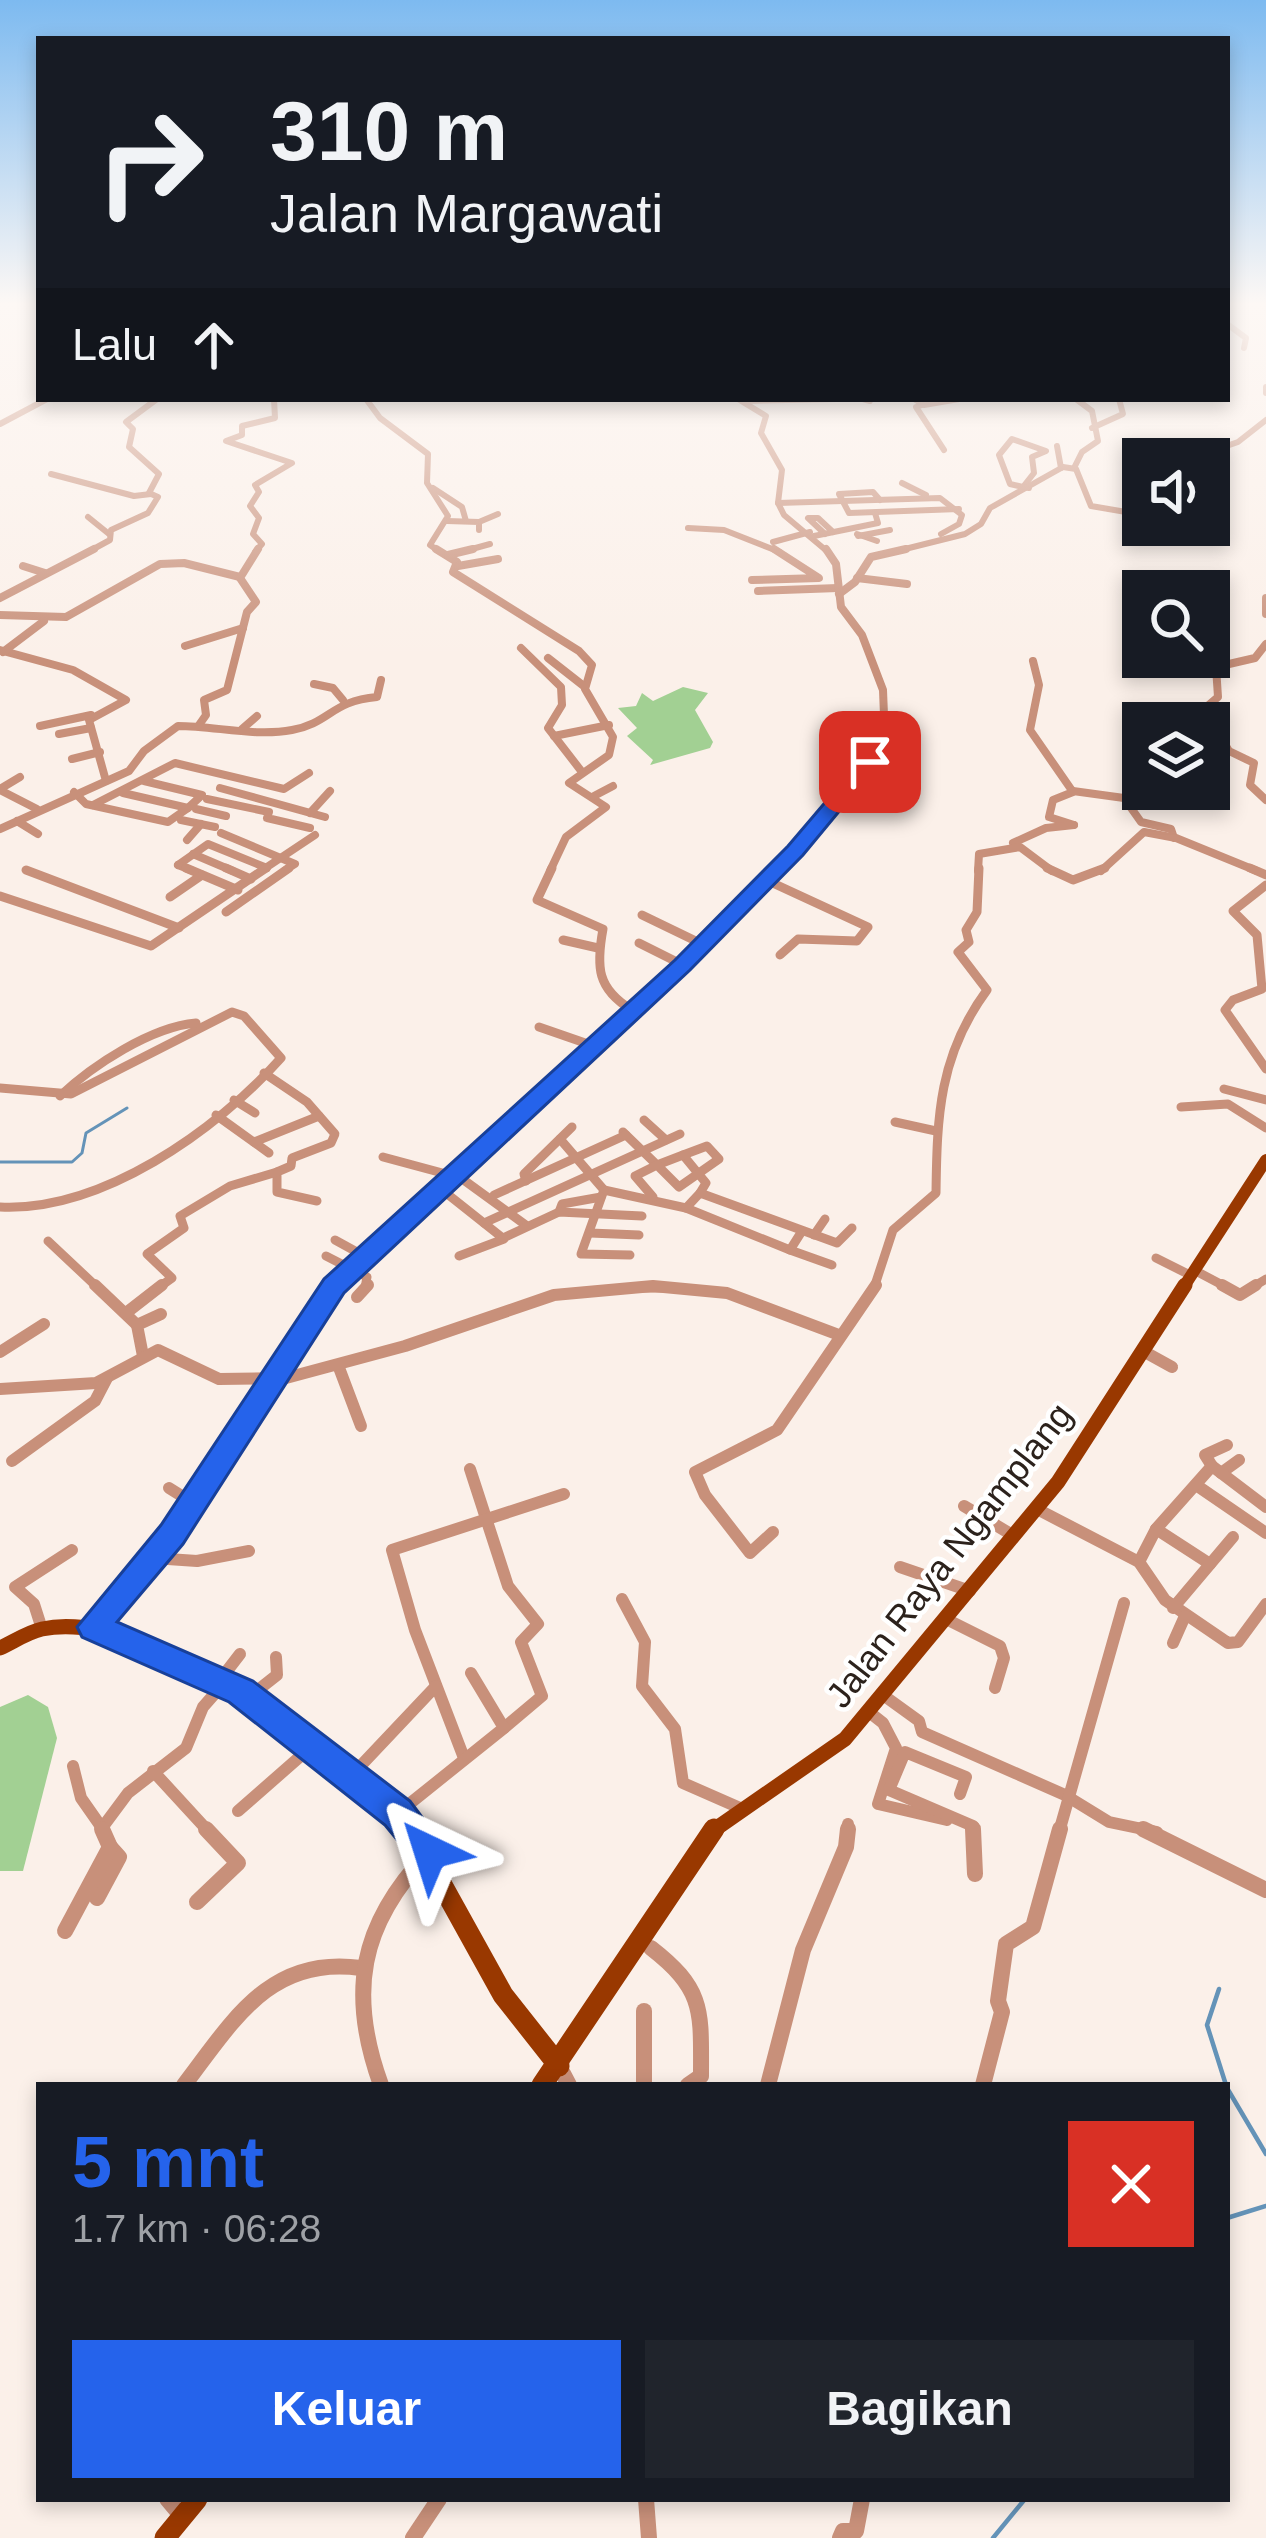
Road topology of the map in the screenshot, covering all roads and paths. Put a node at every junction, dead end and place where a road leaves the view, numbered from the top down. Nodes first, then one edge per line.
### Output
1 (127, 423) edge
2 (250, 423) edge
3 (384, 423) edge
4 (764, 423) edge
5 (927, 423) edge
6 (1092, 423) edge
7 (1102, 423) edge
8 (1262, 423) edge
9 (1092, 428) junction
10 (425, 433) dead end
11 (411, 438) junction
12 (1230, 445) edge
13 (1057, 446) dead end
14 (944, 450) dead end
15 (1061, 468) junction
16 (1074, 468) junction
17 (51, 474) dead end
18 (902, 483) dead end
19 (429, 487) junction
20 (1026, 488) junction
21 (151, 494) junction
22 (930, 496) junction
23 (842, 501) junction
24 (778, 503) junction
25 (959, 509) junction
26 (944, 510) junction
27 (928, 512) junction
28 (1122, 512) edge
29 (875, 513) junction
30 (894, 513) junction
31 (911, 513) junction
32 (498, 514) dead end
33 (88, 517) dead end
34 (447, 521) junction
35 (466, 521) junction
36 (850, 521) junction
37 (898, 523) dead end
38 (911, 524) dead end
39 (688, 528) dead end
40 (944, 528) dead end
41 (927, 529) dead end
42 (890, 530) dead end
43 (109, 534) junction
44 (820, 534) junction
45 (858, 536) junction
46 (877, 541) dead end
47 (769, 543) junction
48 (916, 545) junction
49 (484, 547) dead end
50 (448, 556) junction
51 (498, 559) dead end
52 (22, 566) dead end
53 (458, 566) junction
54 (45, 573) junction
55 (240, 577) junction
56 (857, 578) junction
57 (752, 580) dead end
58 (907, 584) dead end
59 (758, 591) dead end
60 (838, 591) junction
61 (0, 598) edge
62 (1266, 598) edge
63 (1266, 614) edge
64 (0, 615) edge
65 (44, 621) junction
66 (243, 628) junction
67 (1266, 644) edge
68 (185, 646) dead end
69 (520, 648) dead end
70 (2, 651) edge
71 (548, 658) dead end
72 (1033, 661) dead end
73 (381, 680) dead end
74 (314, 684) dead end
75 (585, 687) junction
76 (343, 700) junction
77 (95, 715) junction
78 (257, 716) dead end
79 (200, 725) junction
80 (608, 725) junction
81 (40, 726) dead end
82 (91, 728) junction
83 (572, 728) dead end
84 (242, 729) junction
85 (59, 734) dead end
86 (552, 734) junction
87 (100, 752) junction
88 (609, 755) junction
89 (625, 758) dead end
90 (71, 759) dead end
91 (214, 771) junction
92 (309, 772) dead end
93 (582, 772) junction
94 (124, 774) junction
95 (20, 777) dead end
96 (230, 778) junction
97 (106, 781) junction
98 (140, 783) junction
99 (201, 784) dead end
100 (613, 786) dead end
101 (220, 788) junction
102 (0, 790) edge
103 (330, 791) dead end
104 (1073, 791) junction
105 (74, 792) junction
106 (123, 794) junction
107 (594, 796) junction
108 (207, 799) junction
109 (1266, 800) edge
110 (93, 805) junction
111 (192, 808) junction
112 (37, 809) junction
113 (310, 813) junction
114 (226, 816) dead end
115 (325, 818) dead end
116 (181, 820) junction
117 (17, 821) junction
118 (201, 824) junction
119 (0, 829) edge
120 (172, 830) dead end
121 (38, 834) dead end
122 (1172, 837) junction
123 (188, 840) dead end
124 (1006, 846) junction
125 (193, 854) junction
126 (282, 858) junction
127 (268, 868) junction
128 (26, 869) dead end
129 (202, 875) junction
130 (1266, 875) edge
131 (251, 879) junction
132 (760, 883) junction
133 (1266, 885) edge
134 (236, 889) junction
135 (252, 895) junction
136 (0, 896) edge
137 (170, 897) dead end
138 (226, 913) dead end
139 (642, 915) dead end
140 (179, 928) junction
141 (563, 940) dead end
142 (639, 943) dead end
143 (702, 944) junction
144 (598, 948) junction
145 (780, 955) dead end
146 (682, 965) junction
147 (222, 1007) dead end
148 (632, 1010) junction
149 (539, 1027) dead end
150 (591, 1045) junction
151 (1266, 1069) edge
152 (266, 1075) junction
153 (0, 1088) edge
154 (1224, 1089) dead end
155 (62, 1093) junction
156 (1266, 1100) edge
157 (236, 1102) junction
158 (1180, 1107) dead end
159 (255, 1114) dead end
160 (218, 1116) junction
161 (319, 1116) junction
162 (644, 1120) dead end
163 (895, 1122) dead end
164 (572, 1127) dead end
165 (1266, 1128) edge
166 (932, 1131) junction
167 (680, 1134) dead end
168 (560, 1139) junction
169 (666, 1140) junction
170 (254, 1142) junction
171 (643, 1151) junction
172 (268, 1153) dead end
173 (683, 1155) junction
174 (383, 1157) dead end
175 (578, 1157) junction
176 (1266, 1160) edge
177 (657, 1165) junction
178 (277, 1172) junction
179 (593, 1172) junction
180 (698, 1172) junction
181 (458, 1173) junction
182 (635, 1176) junction
183 (526, 1180) junction
184 (679, 1187) junction
185 (441, 1189) junction
186 (606, 1192) junction
187 (700, 1193) junction
188 (494, 1195) junction
189 (652, 1197) junction
190 (667, 1200) junction
191 (762, 1200) dead end
192 (317, 1201) dead end
193 (0, 1207) edge
194 (686, 1208) junction
195 (791, 1209) dead end
196 (510, 1210) junction
197 (596, 1211) junction
198 (561, 1212) junction
199 (753, 1212) junction
200 (642, 1216) dead end
201 (825, 1219) dead end
202 (781, 1222) junction
203 (484, 1223) junction
204 (527, 1226) junction
205 (573, 1226) dead end
206 (852, 1228) dead end
207 (590, 1233) junction
208 (808, 1233) junction
209 (639, 1235) dead end
210 (503, 1238) junction
211 (335, 1240) dead end
212 (48, 1241) dead end
213 (790, 1250) junction
214 (581, 1254) junction
215 (630, 1255) dead end
216 (326, 1256) dead end
217 (460, 1256) dead end
218 (366, 1257) junction
219 (1156, 1258) dead end
220 (832, 1265) dead end
221 (578, 1268) dead end
222 (352, 1269) junction
223 (1192, 1273) junction
224 (1262, 1285) edge
225 (357, 1298) dead end
226 (125, 1313) junction
227 (161, 1314) dead end
228 (44, 1324) dead end
229 (137, 1325) junction
230 (839, 1335) junction
231 (1143, 1351) junction
232 (0, 1352) edge
233 (141, 1353) junction
234 (338, 1366) junction
235 (1172, 1367) dead end
236 (277, 1375) junction
237 (107, 1378) junction
238 (0, 1389) edge
239 (361, 1426) dead end
240 (1227, 1445) dead end
241 (1239, 1460) dead end
242 (12, 1461) dead end
243 (470, 1469) dead end
244 (1216, 1470) junction
245 (1196, 1485) junction
246 (169, 1488) dead end
247 (564, 1494) dead end
248 (193, 1503) junction
249 (964, 1506) dead end
250 (1266, 1507) edge
251 (1037, 1509) junction
252 (489, 1516) junction
253 (1156, 1529) junction
254 (773, 1532) dead end
255 (1266, 1532) edge
256 (1014, 1536) junction
257 (1233, 1537) dead end
258 (72, 1550) dead end
259 (249, 1551) dead end
260 (153, 1558) junction
261 (1139, 1562) junction
262 (1210, 1564) junction
263 (900, 1568) dead end
264 (0, 1578) edge
265 (15, 1587) junction
266 (970, 1591) junction
267 (622, 1598) dead end
268 (1124, 1604) dead end
269 (1266, 1604) edge
270 (1182, 1614) junction
271 (946, 1619) junction
272 (41, 1626) junction
273 (93, 1627) junction
274 (2, 1645) edge
275 (240, 1654) dead end
276 (275, 1657) dead end
277 (471, 1673) dead end
278 (223, 1681) junction
279 (436, 1686) junction
280 (995, 1688) dead end
281 (883, 1695) junction
282 (250, 1697) junction
283 (859, 1723) junction
284 (504, 1728) junction
285 (311, 1747) junction
286 (900, 1750) junction
287 (464, 1758) junction
288 (73, 1766) dead end
289 (153, 1771) junction
290 (350, 1777) junction
291 (960, 1794) dead end
292 (1065, 1795) junction
293 (740, 1808) junction
294 (238, 1811) dead end
295 (398, 1813) junction
296 (848, 1824) dead end
297 (102, 1828) junction
298 (110, 1847) junction
299 (430, 1852) junction
300 (975, 1874) dead end
301 (1266, 1890) edge
302 (98, 1898) dead end
303 (197, 1902) dead end
304 (64, 1931) dead end
305 (651, 1948) dead end
306 (361, 1968) junction
307 (644, 2011) dead end
308 (564, 2075) edge
309 (186, 2082) edge
310 (380, 2082) edge
311 (644, 2082) edge
312 (692, 2082) edge
313 (769, 2082) edge
314 (984, 2082) edge
315 (437, 2502) edge
316 (646, 2502) edge
317 (861, 2502) edge
318 (182, 2505) edge
319 (165, 2538) edge
320 (413, 2538) edge
321 (650, 2538) edge
322 (841, 2538) edge

1 - 21 street
2 - 55 street
3 - 11 street
4 - 24 street
5 - 14 street
6 - 9 street
7 - 9 street
8 - 12 street
9 - 16 street
10 - 11 street
11 - 19 street
13 - 15 street
15 - 16 street
15 - 20 street
16 - 28 street
17 - 21 street
18 - 22 street
19 - 34 street
19 - 35 street
20 - 20 street
20 - 48 street
21 - 43 street
22 - 23 street
22 - 25 street
23 - 24 street
23 - 36 street
24 - 44 street
25 - 26 street
25 - 48 street
26 - 27 street
26 - 40 street
27 - 31 street
27 - 41 street
29 - 30 street
29 - 36 street
29 - 36 street
30 - 31 street
30 - 37 street
31 - 38 street
32 - 35 street
33 - 43 street
34 - 35 street
34 - 50 street
36 - 44 street
36 - 45 street
39 - 47 street
42 - 45 street
43 - 54 street
44 - 44 street
44 - 47 street
44 - 60 street
45 - 46 street
47 - 57 street
48 - 56 street
49 - 50 street
50 - 53 street
51 - 53 street
52 - 54 street
53 - 75 street
54 - 61 street
55 - 65 street
55 - 66 street
56 - 58 street
56 - 60 street
59 - 60 street
60 - 132 street
62 - 63 street
64 - 65 street
65 - 70 street
66 - 68 street
66 - 79 street
67 - 109 street
69 - 86 street
70 - 77 street
71 - 75 street
72 - 104 street
73 - 76 street
74 - 76 street
75 - 80 street
76 - 84 street
77 - 81 street
77 - 82 street
78 - 84 street
79 - 84 street
79 - 94 street
80 - 86 street
80 - 88 street
82 - 85 street
82 - 87 street
83 - 86 street
86 - 93 street
87 - 90 street
87 - 97 street
88 - 89 street
88 - 93 street
91 - 96 street
91 - 98 street
91 - 99 street
92 - 96 street
93 - 107 street
94 - 97 street
94 - 98 street
95 - 102 street
96 - 101 street
97 - 105 street
98 - 106 street
98 - 111 street
100 - 107 street
101 - 108 street
101 - 113 street
102 - 112 street
103 - 113 street
104 - 122 street
104 - 124 street
105 - 110 street
105 - 112 street
106 - 110 street
106 - 111 street
107 - 144 street
108 - 111 street
108 - 126 street
110 - 111 street
111 - 114 street
111 - 116 street
112 - 117 street
113 - 115 street
116 - 118 street
116 - 120 street
117 - 119 street
117 - 121 street
118 - 123 street
118 - 126 street
122 - 124 street
122 - 130 street
124 - 166 street
125 - 127 street
125 - 129 street
125 - 131 street
126 - 127 street
126 - 135 street
127 - 131 street
128 - 140 street
129 - 134 street
129 - 137 street
131 - 134 street
132 - 143 street
132 - 145 street
133 - 151 street
134 - 135 street
134 - 140 street
135 - 138 street
136 - 140 street
139 - 143 street
141 - 144 street
142 - 146 street
143 - 146 street
144 - 148 street
146 - 148 street
147 - 155 street
148 - 150 street
149 - 150 street
150 - 181 street
152 - 155 street
152 - 157 street
152 - 161 street
153 - 155 street
154 - 156 street
157 - 159 street
157 - 160 street
158 - 165 street
160 - 170 street
160 - 193 street
161 - 170 street
161 - 178 street
162 - 169 street
163 - 166 street
164 - 168 street
166 - 230 street
167 - 169 street
168 - 175 street
168 - 183 street
169 - 171 street
170 - 172 street
171 - 175 street
171 - 177 street
171 - 179 street
173 - 177 street
173 - 180 street
173 - 180 street
174 - 181 street
175 - 179 street
175 - 183 street
176 - 223 main road, Jalan Raya Ngamplang
177 - 182 street
177 - 184 street
178 - 192 street
178 - 226 street
179 - 186 street
179 - 196 street
180 - 184 street
180 - 187 street
181 - 185 street
181 - 188 street
182 - 186 street
182 - 189 street
183 - 188 street
184 - 190 street
185 - 203 street
185 - 218 street
186 - 189 street
186 - 197 street
186 - 198 street
187 - 194 street
187 - 199 street
188 - 196 street
189 - 190 street
190 - 194 street
191 - 199 street
194 - 213 street
195 - 202 street
196 - 203 street
196 - 204 street
197 - 198 street
197 - 200 street
197 - 207 street
198 - 204 street
198 - 205 street
199 - 202 street
201 - 208 street
202 - 208 street
203 - 210 street
204 - 210 street
206 - 208 street
207 - 209 street
207 - 214 street
208 - 213 street
210 - 217 street
211 - 218 street
212 - 226 street
213 - 220 street
214 - 215 street
214 - 221 street
216 - 222 street
218 - 222 street
219 - 223 street
222 - 225 street
222 - 236 street
223 - 224 street
223 - 231 main road, Jalan Raya Ngamplang
226 - 229 street
227 - 229 street
228 - 232 street
229 - 233 street
230 - 234 street
230 - 254 street
231 - 235 street
231 - 251 main road, Jalan Raya Ngamplang
233 - 236 street
233 - 237 street
234 - 236 street
234 - 239 street
236 - 248 street
237 - 238 street
237 - 242 street
240 - 244 street
241 - 244 street
243 - 252 street
244 - 245 street
244 - 250 street
245 - 253 street
245 - 255 street
246 - 248 street
247 - 252 street
248 - 260 street
249 - 256 street
251 - 256 main road, Jalan Raya Ngamplang
251 - 261 street
252 - 279 street
252 - 284 street
253 - 261 street
253 - 262 street
256 - 266 main road, Jalan Raya Ngamplang
257 - 262 street
258 - 265 street
259 - 260 street
260 - 273 street
261 - 270 street
262 - 270 street
263 - 266 street
264 - 265 street
265 - 272 street
266 - 271 main road, Jalan Raya Ngamplang
267 - 293 street
268 - 292 street
269 - 270 street
271 - 280 street
271 - 281 main road, Jalan Raya Ngamplang
272 - 273 main road
272 - 274 main road
273 - 278 main road
275 - 278 street
276 - 282 street
277 - 284 street
278 - 282 main road
278 - 289 street
279 - 287 street
279 - 290 street
281 - 283 main road, Jalan Raya Ngamplang
281 - 292 street
282 - 285 main road
283 - 286 street
283 - 293 main road, Jalan Raya Ngamplang
284 - 287 street
285 - 290 main road
285 - 294 street
286 - 291 street
286 - 300 street
287 - 295 street
288 - 297 street
289 - 297 street
289 - 303 street
290 - 295 main road
292 - 301 street
292 - 314 street
293 - 308 main road, Jalan Raya Ngamplang
295 - 299 main road
296 - 313 street
297 - 298 street
298 - 302 street
298 - 304 street
299 - 306 street
299 - 308 main road
305 - 312 street
306 - 309 street
306 - 310 street
307 - 311 street
315 - 320 street
316 - 321 street
317 - 322 street
318 - 319 main road

